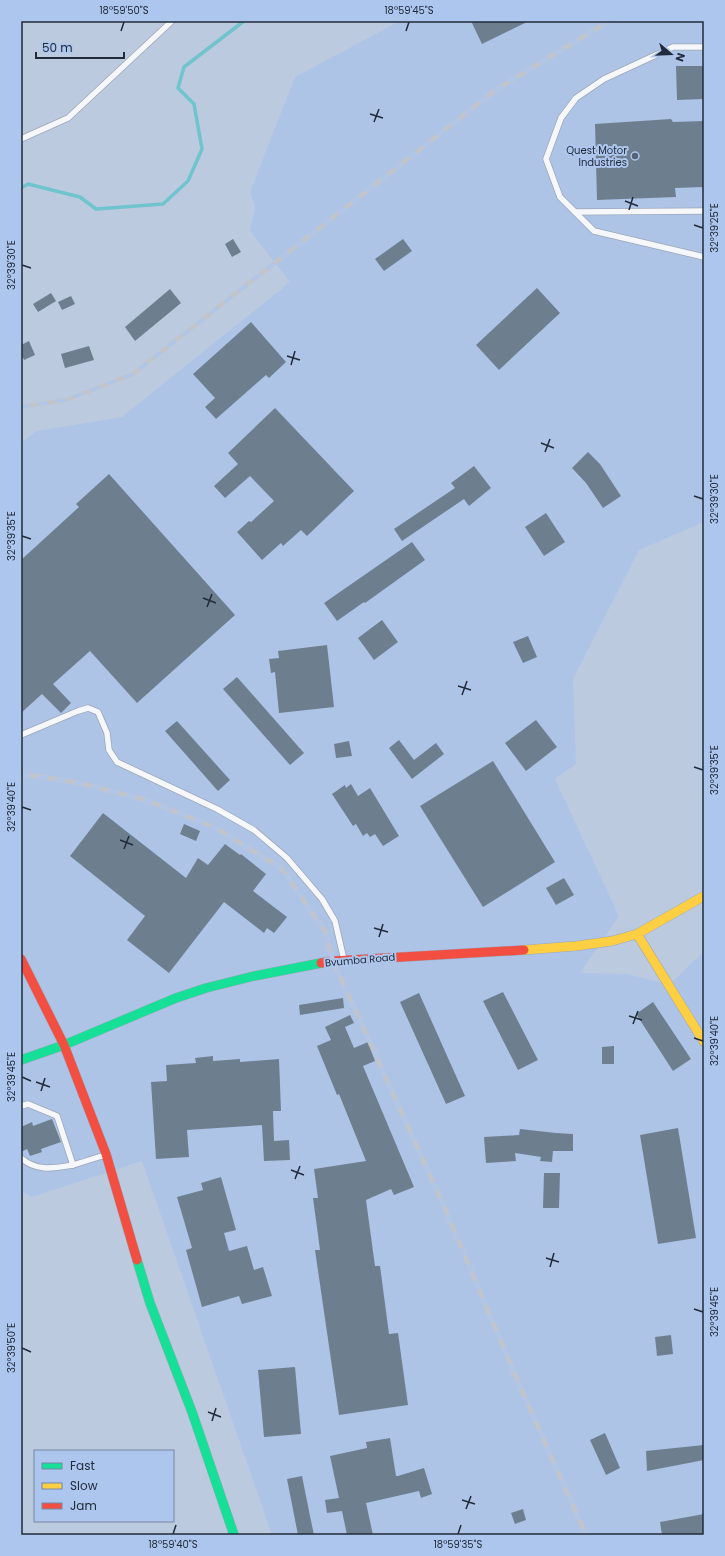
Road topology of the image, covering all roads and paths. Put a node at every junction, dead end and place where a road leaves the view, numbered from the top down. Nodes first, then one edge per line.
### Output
1 (172, 21) edge
2 (704, 47) edge
3 (21, 140) edge
4 (704, 211) edge
5 (575, 212) junction
6 (704, 257) edge
7 (21, 735) edge
8 (704, 896) edge
9 (637, 934) junction
10 (21, 959) edge
11 (344, 960) junction
12 (704, 1042) edge
13 (64, 1044) junction
14 (21, 1060) edge
15 (21, 1106) edge
16 (106, 1154) junction
17 (21, 1158) edge
18 (73, 1165) junction
19 (234, 1535) edge

1 - 3 lane
2 - 5 lane
4 - 5 lane
5 - 6 lane
7 - 11 lane
8 - 9 street, Bvumba Road
9 - 11 street, Bvumba Road
9 - 12 street
10 - 13 street
11 - 13 street, Bvumba Road
13 - 14 street, Bvumba Road
13 - 16 street
15 - 18 lane
16 - 18 lane
16 - 19 street
17 - 18 lane

